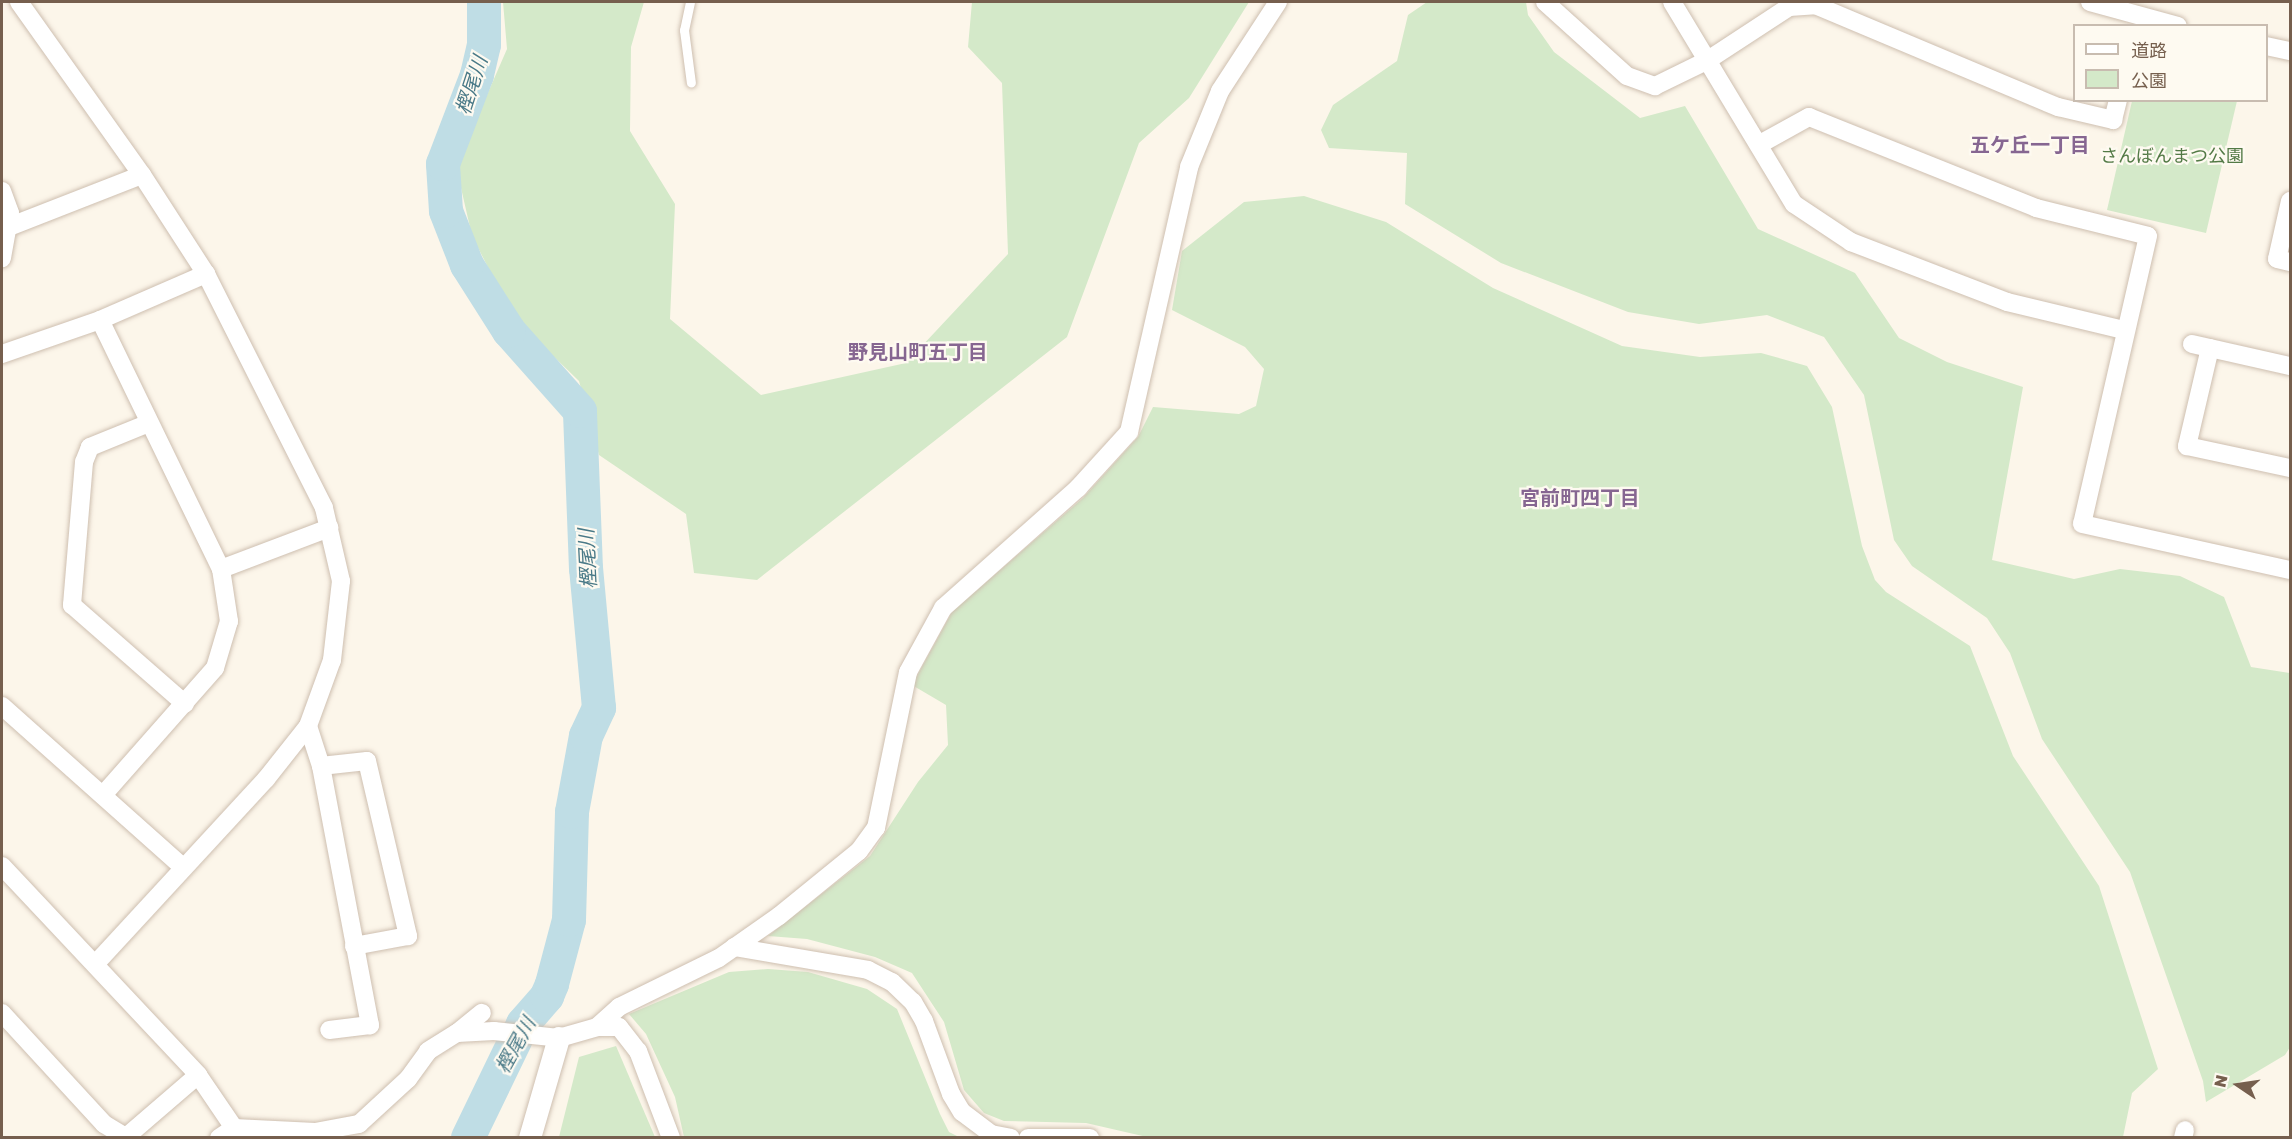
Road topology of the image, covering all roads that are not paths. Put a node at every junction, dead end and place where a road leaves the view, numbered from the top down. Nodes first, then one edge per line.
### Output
1 (19, 2) edge
2 (690, 2) edge
3 (1278, 2) edge
4 (1545, 2) edge
5 (1672, 2) edge
6 (2090, 2) edge
7 (2136, 21) edge
8 (2161, 24) edge
9 (2268, 46) edge
10 (2290, 51) edge
11 (1707, 60) junction
12 (691, 83) dead end
13 (2118, 102) edge
14 (1760, 144) junction
15 (142, 175) junction
16 (2, 191) edge
17 (2290, 201) edge
18 (6, 228) junction
19 (2, 258) edge
20 (2290, 262) edge
21 (206, 274) junction
22 (100, 320) junction
23 (2124, 330) junction
24 (2, 354) edge
25 (2290, 366) edge
26 (149, 423) junction
27 (2290, 468) edge
28 (329, 528) junction
29 (221, 569) junction
30 (2290, 570) edge
31 (185, 704) junction
32 (2, 706) edge
33 (308, 726) junction
34 (321, 766) junction
35 (104, 794) junction
36 (183, 867) junction
37 (2, 869) edge
38 (354, 946) junction
39 (734, 947) junction
40 (96, 963) junction
41 (2, 1013) edge
42 (482, 1013) dead end
43 (597, 1027) junction
44 (329, 1030) dead end
45 (457, 1033) junction
46 (559, 1038) junction
47 (198, 1075) junction
48 (227, 1133) edge
49 (530, 1137) edge
50 (671, 1137) edge
51 (1011, 1137) edge
52 (1028, 1137) edge
53 (1090, 1137) edge

1 - 15 street
2 - 12 lane
3 - 39 street
4 - 11 street
5 - 11 street
6 - 7 street
7 - 8 street
9 - 10 street
11 - 13 street
11 - 14 street
14 - 23 street
14 - 23 street
15 - 18 street
15 - 21 street
16 - 18 street
17 - 20 street
18 - 19 street
21 - 22 street
21 - 28 street
22 - 24 street
22 - 26 street
23 - 30 street
25 - 27 street
26 - 29 street
26 - 31 street
28 - 29 street
28 - 33 street
29 - 31 street
31 - 35 street
32 - 35 street
33 - 34 street
33 - 36 street
34 - 38 street
34 - 38 street
35 - 36 street
36 - 40 street
37 - 40 street
38 - 44 street
39 - 43 street
39 - 51 street
40 - 47 street
41 - 47 street
42 - 45 street
43 - 46 street
43 - 50 street
45 - 46 street
45 - 48 street
46 - 49 street
47 - 48 street
52 - 53 street

